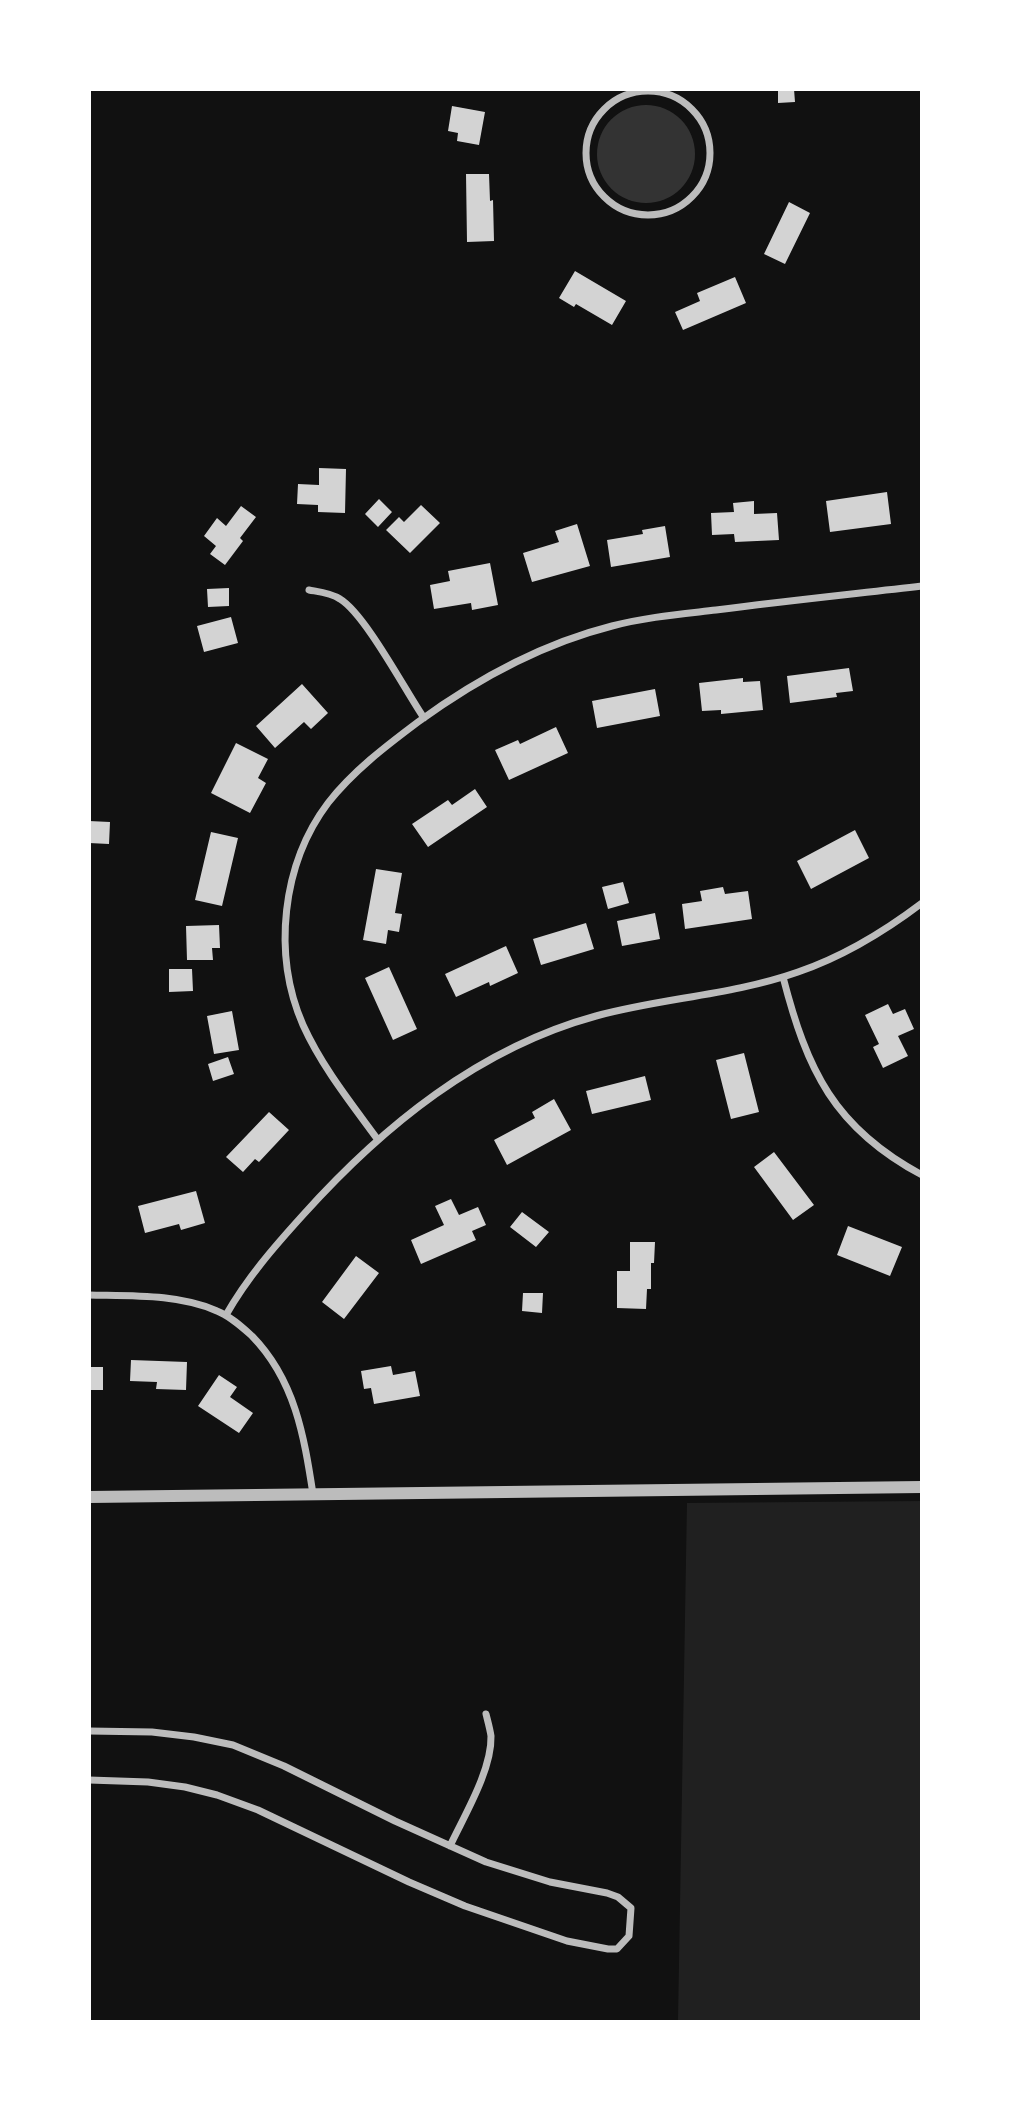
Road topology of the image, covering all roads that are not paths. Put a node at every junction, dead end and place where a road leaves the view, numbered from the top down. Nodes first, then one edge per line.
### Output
1 (624, 92) edge
2 (922, 586) edge
3 (309, 590) dead end
4 (424, 718) junction
5 (922, 903) edge
6 (783, 976) junction
7 (378, 1140) junction
8 (922, 1175) edge
9 (89, 1295) edge
10 (226, 1315) junction
11 (922, 1487) edge
12 (313, 1494) junction
13 (89, 1497) edge
14 (486, 1714) dead end
15 (89, 1731) edge
16 (89, 1780) edge
17 (450, 1846) junction

1 - 1 street
2 - 4 street
3 - 4 street
4 - 7 street
5 - 6 street
6 - 7 street
6 - 8 street
7 - 10 street
9 - 10 street
10 - 12 street
11 - 12 street
12 - 13 street
14 - 17 street
15 - 17 street
16 - 17 street

